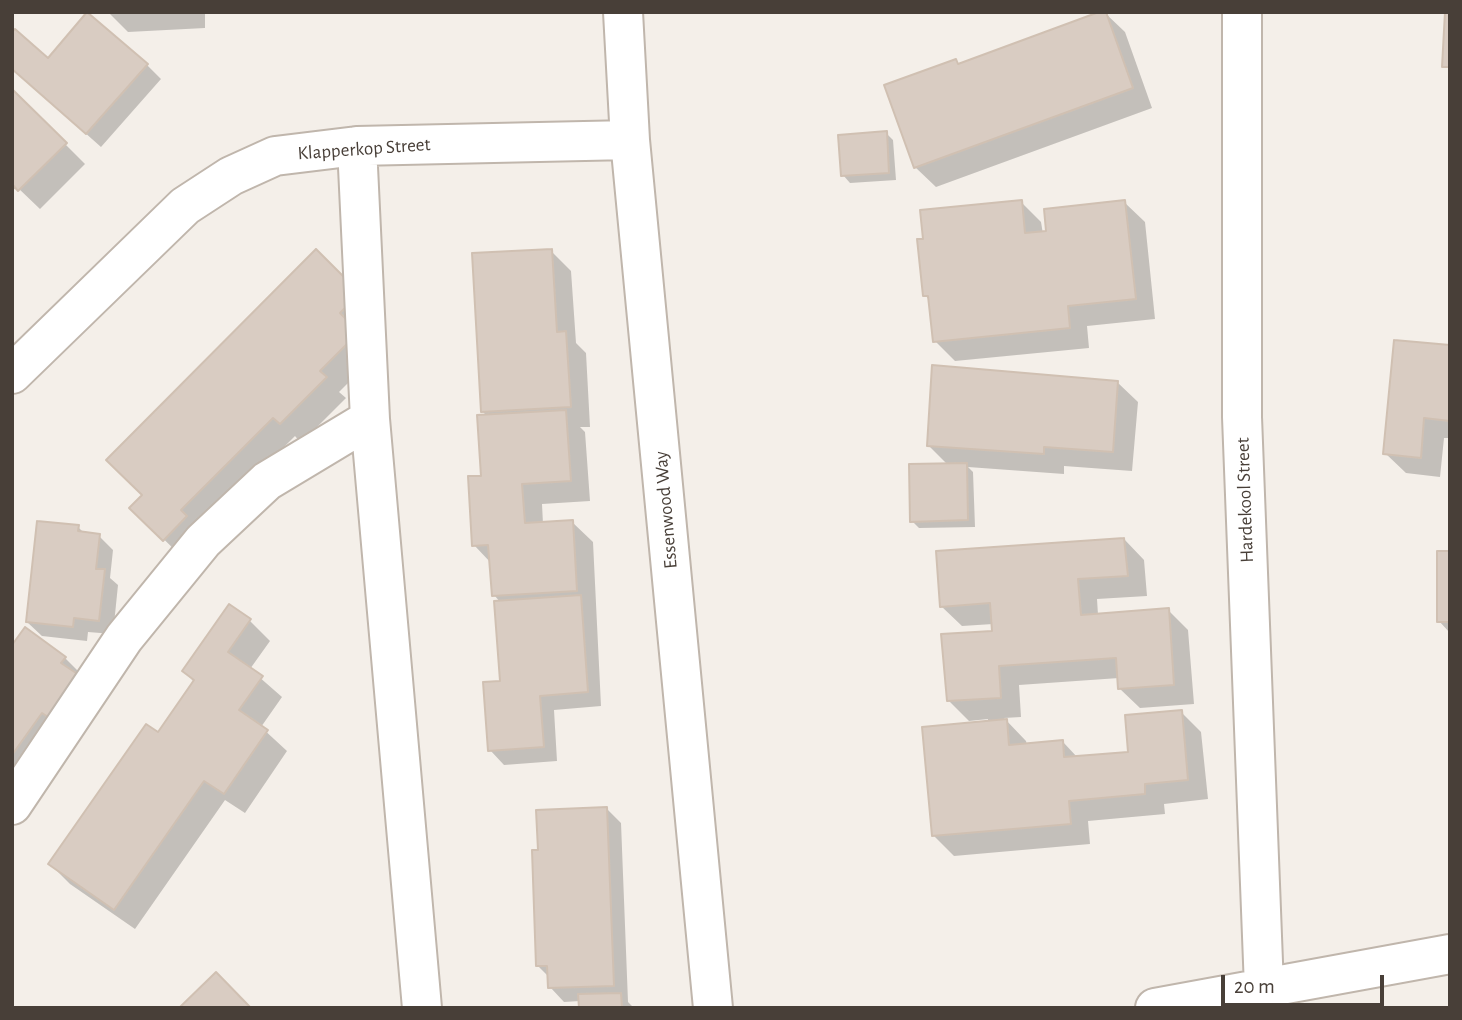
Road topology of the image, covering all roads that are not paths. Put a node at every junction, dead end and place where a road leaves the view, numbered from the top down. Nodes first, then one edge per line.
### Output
1 (623, 12) edge
2 (1242, 12) edge
3 (630, 140) junction
4 (356, 146) junction
5 (12, 374) edge
6 (370, 419) junction
7 (12, 805) edge
8 (1450, 954) edge
9 (1264, 988) junction
10 (422, 1008) edge
11 (713, 1008) edge
12 (1155, 1008) edge

1 - 3 street, Essenwood Way
2 - 9 street, Hardekool Street
3 - 4 street, Klapperkop Street
3 - 11 street, Essenwood Way
4 - 5 street, Klapperkop Street
4 - 6 street
6 - 7 street
6 - 10 street
8 - 9 street
9 - 12 street

